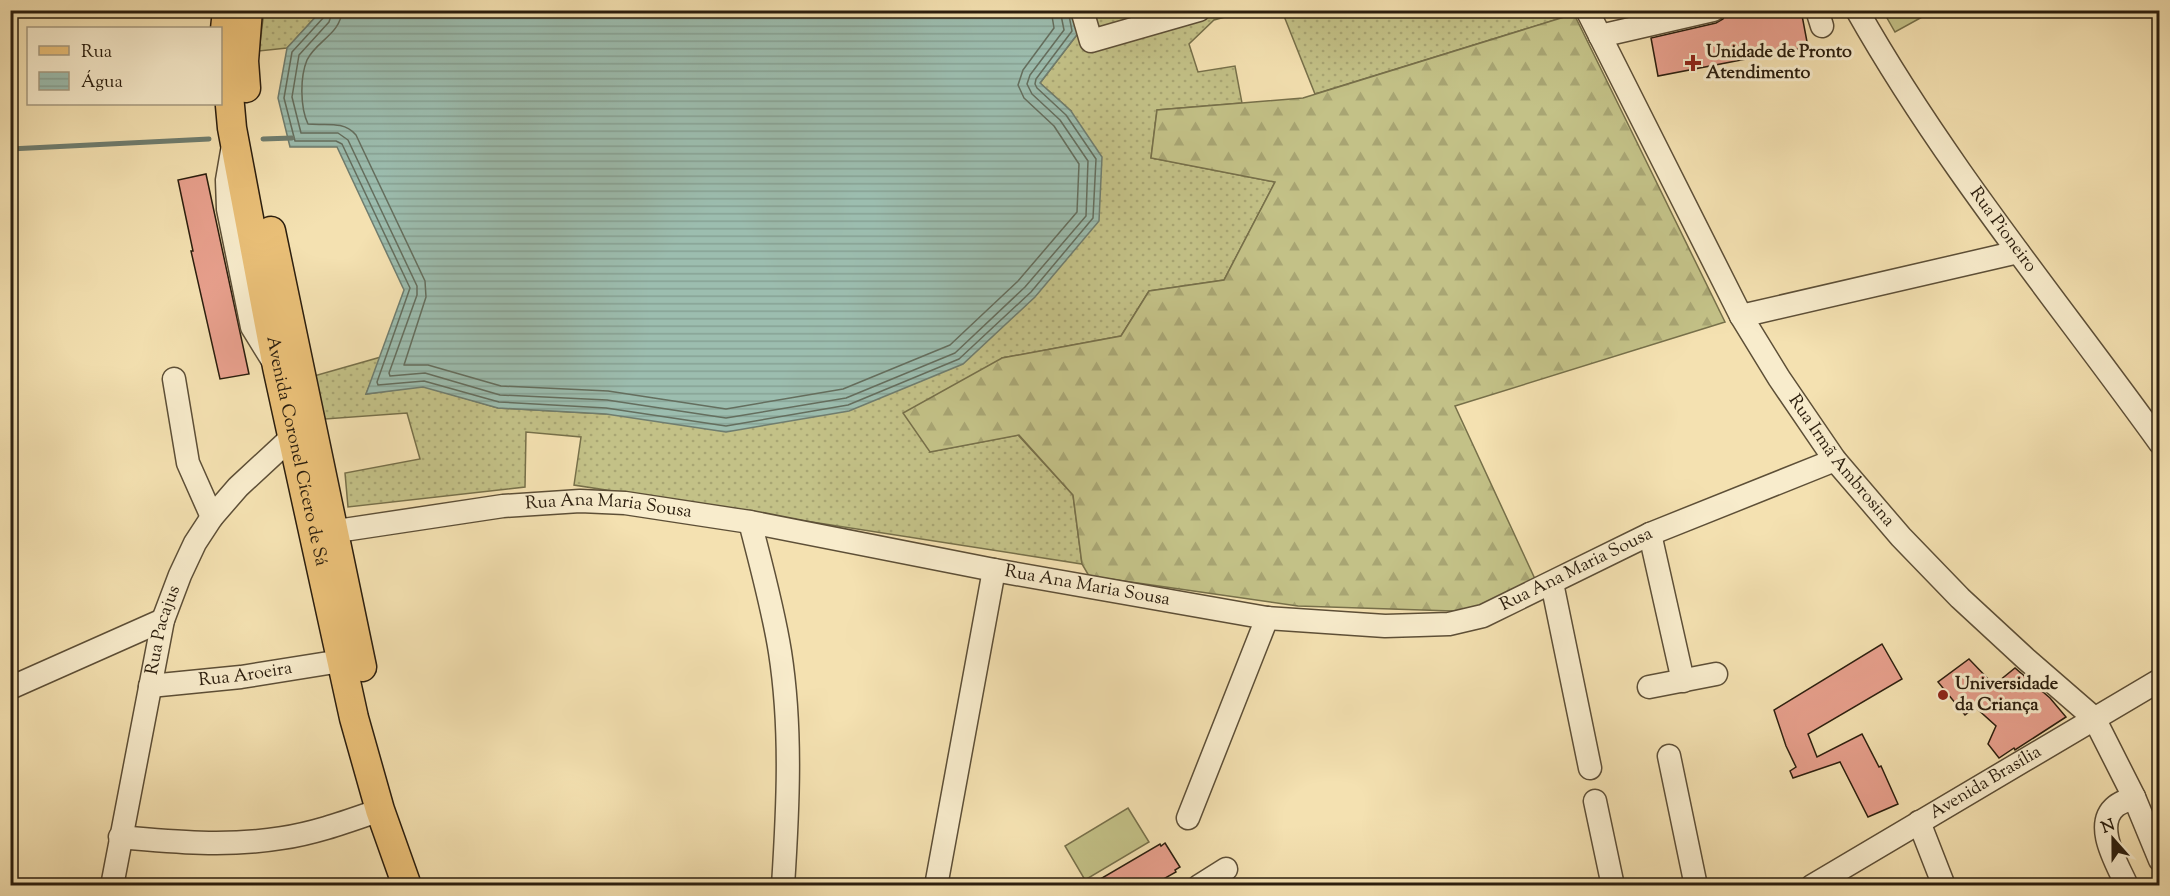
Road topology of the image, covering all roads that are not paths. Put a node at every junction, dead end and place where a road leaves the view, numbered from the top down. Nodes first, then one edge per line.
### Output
1 (227, 10) edge
2 (248, 10) edge
3 (1082, 10) edge
4 (1199, 10) edge
5 (1587, 10) edge
6 (1713, 10) edge
7 (1857, 10) edge
8 (1600, 36) junction
9 (2018, 252) junction
10 (1741, 316) junction
11 (174, 379) dead end
12 (302, 432) junction
13 (2160, 442) edge
14 (1835, 460) junction
15 (212, 517) junction
16 (750, 522) junction
17 (323, 533) junction
18 (1650, 534) junction
19 (994, 570) junction
20 (1552, 583) junction
21 (1267, 618) junction
22 (163, 620) junction
23 (341, 661) junction
24 (1716, 674) dead end
25 (2160, 680) edge
26 (1683, 681) junction
27 (150, 686) junction
28 (1649, 687) dead end
29 (10, 688) edge
30 (2094, 718) junction
31 (1669, 756) dead end
32 (1590, 768) dead end
33 (2134, 797) junction
34 (1595, 801) dead end
35 (380, 810) junction
36 (1188, 818) dead end
37 (1919, 822) junction
38 (120, 837) junction
39 (2160, 860) edge
40 (1226, 869) dead end
41 (112, 885) edge
42 (407, 885) edge
43 (424, 885) edge
44 (783, 885) edge
45 (936, 885) edge
46 (1199, 885) edge
47 (1613, 885) edge
48 (1696, 885) edge
49 (1812, 885) edge
50 (1944, 885) edge
51 (2127, 885) edge

1 - 12 main road, Avenida Coronel Cícero de Sá
2 - 12 main road, Avenida Coronel Cícero de Sá
3 - 4 street
5 - 8 street, Rua Irmã Ambrosina
6 - 8 street
7 - 9 street, Rua Pioneiro
8 - 10 street, Rua Irmã Ambrosina
9 - 10 street
9 - 13 street, Rua Pioneiro
10 - 14 street, Rua Irmã Ambrosina
11 - 15 street
12 - 15 street, Rua Pacajus
12 - 17 main road, Avenida Coronel Cícero de Sá
14 - 18 street, Rua Ana Maria Sousa
14 - 30 street, Rua Irmã Ambrosina
15 - 22 street, Rua Pacajus
16 - 17 street, Rua Ana Maria Sousa
16 - 19 street, Rua Ana Maria Sousa
16 - 44 street
17 - 23 main road, Avenida Coronel Cícero de Sá
17 - 43 main road, Avenida Coronel Cícero de Sá
18 - 20 street, Rua Ana Maria Sousa
18 - 26 street
19 - 21 street, Rua Ana Maria Sousa
19 - 45 street
20 - 21 street, Rua Ana Maria Sousa
20 - 32 street
21 - 36 street
22 - 27 street, Rua Pacajus
22 - 29 street
23 - 27 street, Rua Aroeira
23 - 35 main road, Avenida Coronel Cícero de Sá
24 - 26 street
25 - 30 street, Avenida Brasília
26 - 28 street
27 - 38 street, Rua Pacajus
30 - 33 street, Rua Irmã Ambrosina
30 - 37 street, Avenida Brasília
31 - 48 street
33 - 39 street, Rua Irmã Ambrosina
33 - 51 street
34 - 47 street
35 - 38 street
35 - 42 main road, Avenida Coronel Cícero de Sá
37 - 49 street, Avenida Brasília
37 - 50 street
38 - 41 street, Rua Pacajus
40 - 46 street

